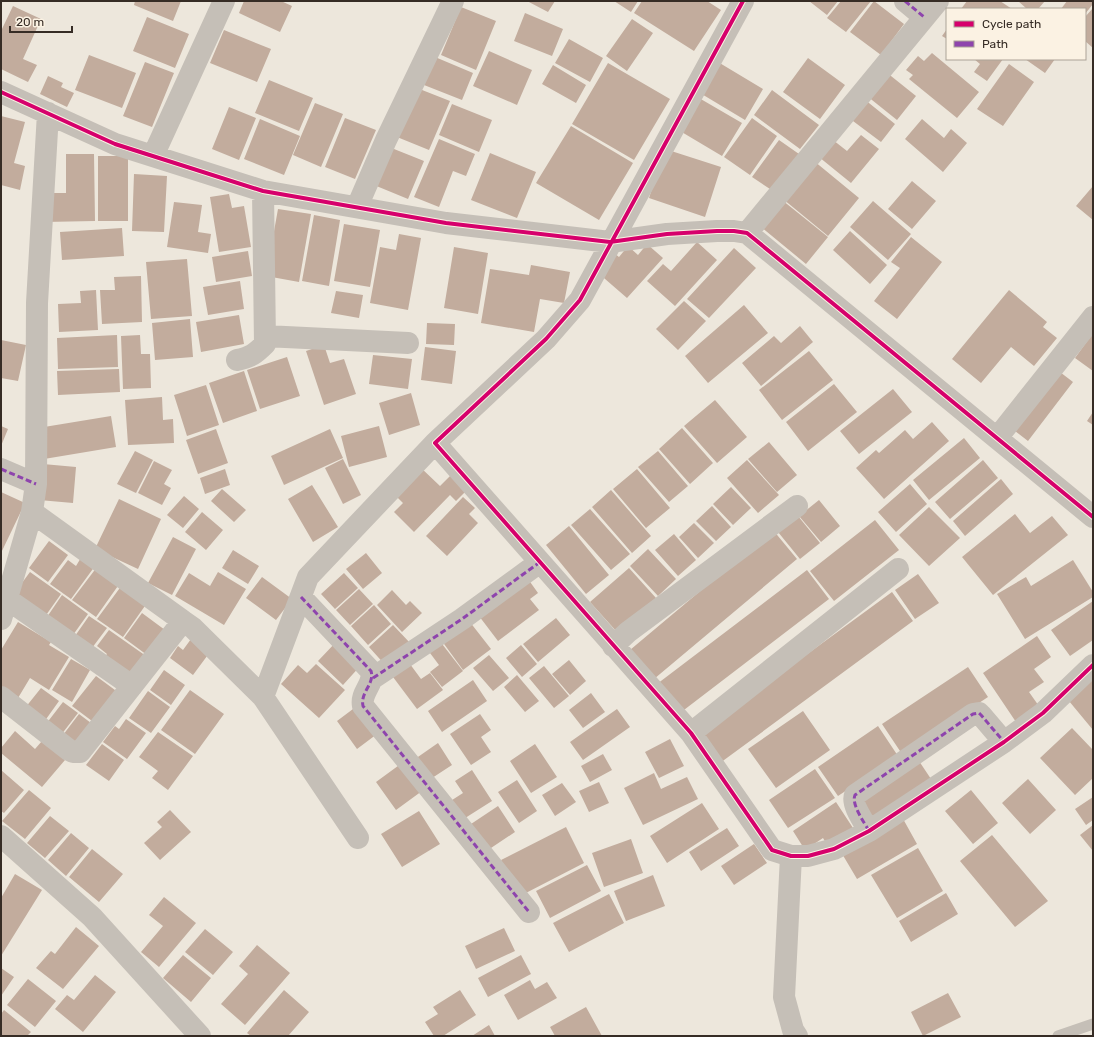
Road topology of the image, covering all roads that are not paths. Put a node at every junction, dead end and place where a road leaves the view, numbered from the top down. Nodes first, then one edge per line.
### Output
1 (224, 1) edge
2 (453, 1) edge
3 (744, 1) edge
4 (905, 1) edge
5 (938, 1) edge
6 (924, 17) junction
7 (1, 92) edge
8 (48, 113) junction
9 (153, 156) junction
10 (263, 191) junction
11 (357, 207) junction
12 (747, 233) junction
13 (610, 242) junction
14 (1093, 317) edge
15 (265, 336) junction
16 (408, 343) dead end
17 (237, 360) dead end
18 (997, 438) junction
19 (435, 443) junction
20 (1, 469) edge
21 (36, 484) junction
22 (797, 506) dead end
23 (32, 512) junction
24 (1093, 517) edge
25 (540, 562) junction
26 (898, 569) dead end
27 (7, 574) edge
28 (7, 598) junction
29 (301, 598) junction
30 (1, 620) edge
31 (182, 621) junction
32 (613, 646) junction
33 (1093, 665) edge
34 (372, 678) junction
35 (132, 686) junction
36 (1, 697) edge
37 (263, 697) junction
38 (691, 733) junction
39 (1004, 742) junction
40 (868, 831) junction
41 (1, 836) edge
42 (358, 838) dead end
43 (791, 856) junction
44 (529, 912) dead end
45 (1093, 1024) edge
46 (200, 1036) edge
47 (797, 1036) edge
48 (1058, 1036) edge

1 - 9 street
2 - 11 street
3 - 13 street
4 - 6 street
5 - 6 street
6 - 12 street
7 - 8 street
8 - 9 street
8 - 21 street
9 - 10 street
10 - 11 street
10 - 15 street
11 - 13 street
12 - 13 street
12 - 18 street
13 - 19 street
14 - 18 street
15 - 16 street
15 - 17 street
18 - 24 street
19 - 25 street
19 - 29 street
20 - 21 street
21 - 23 street
22 - 32 street
23 - 27 street
23 - 31 street
25 - 32 street
25 - 34 street
26 - 38 street
27 - 28 street
28 - 30 street
28 - 35 street
29 - 34 street
29 - 37 street
31 - 35 street
31 - 37 street
32 - 38 street
33 - 39 street
34 - 44 street
35 - 36 street
37 - 42 street
38 - 43 street
39 - 40 street
39 - 40 street
40 - 43 street
41 - 46 street
43 - 47 street
45 - 48 lane

